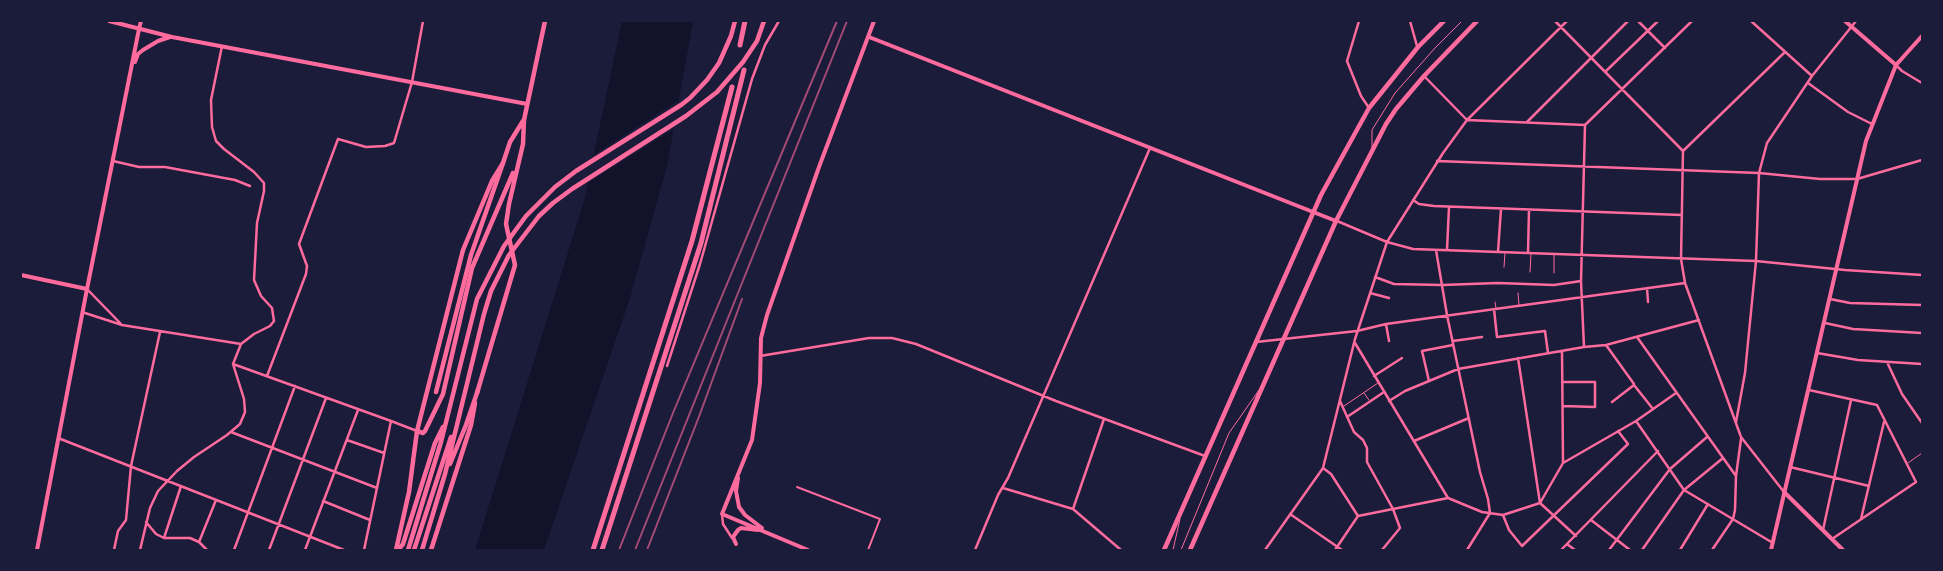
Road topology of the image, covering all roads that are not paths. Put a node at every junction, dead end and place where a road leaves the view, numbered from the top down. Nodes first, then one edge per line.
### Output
1 (109, 21) edge
2 (141, 21) edge
3 (423, 21) edge
4 (546, 21) edge
5 (735, 21) edge
6 (745, 21) edge
7 (764, 21) edge
8 (779, 21) edge
9 (874, 21) edge
10 (1359, 21) edge
11 (1410, 21) edge
12 (1444, 21) edge
13 (1462, 21) edge
14 (1477, 21) edge
15 (1555, 21) edge
16 (1567, 21) edge
17 (1628, 21) edge
18 (1638, 21) edge
19 (1658, 21) edge
20 (1692, 21) edge
21 (1751, 21) edge
22 (1845, 21) edge
23 (1856, 21) edge
24 (1851, 26) junction
25 (1561, 27) junction
26 (139, 30) junction
27 (1648, 31) junction
28 (1922, 36) edge
29 (172, 37) junction
30 (869, 37) junction
31 (740, 45) dead end
32 (222, 46) junction
33 (1418, 47) junction
34 (1665, 48) junction
35 (1785, 52) junction
36 (1591, 58) junction
37 (1896, 65) junction
38 (132, 69) junction
39 (744, 70) dead end
40 (1605, 72) junction
41 (1424, 76) junction
42 (1812, 76) junction
43 (412, 82) junction
44 (1808, 83) junction
45 (1922, 83) edge
46 (732, 87) dead end
47 (1622, 89) junction
48 (527, 104) junction
49 (1369, 108) junction
50 (524, 120) junction
51 (1467, 120) junction
52 (1527, 122) junction
53 (1872, 124) junction
54 (1586, 125) junction
55 (1150, 148) junction
56 (1372, 151) junction
57 (1683, 151) junction
58 (1922, 160) edge
59 (113, 161) junction
60 (1438, 162) junction
61 (502, 163) junction
62 (517, 164) junction
63 (1584, 168) junction
64 (1683, 171) junction
65 (1759, 173) junction
66 (1857, 179) junction
67 (250, 186) dead end
68 (1413, 200) junction
69 (1449, 207) junction
70 (1501, 209) junction
71 (1528, 210) junction
72 (1313, 212) junction
73 (1582, 212) junction
74 (1682, 215) junction
75 (1336, 221) junction
76 (1386, 242) junction
77 (1436, 250) junction
78 (1447, 250) junction
79 (1498, 252) junction
80 (1505, 252) junction
81 (1529, 254) junction
82 (1554, 255) junction
83 (1582, 256) junction
84 (1681, 259) junction
85 (1756, 261) junction
86 (1504, 267) dead end
87 (1835, 269) junction
88 (1530, 272) dead end
89 (1554, 272) dead end
90 (1922, 274) edge
91 (21, 275) edge
92 (1375, 277) junction
93 (1581, 281) junction
94 (1685, 283) junction
95 (1442, 285) junction
96 (87, 288) junction
97 (1647, 288) junction
98 (1518, 293) dead end
99 (1370, 294) junction
100 (1583, 297) junction
101 (1389, 298) dead end
102 (1828, 298) junction
103 (1495, 302) dead end
104 (1648, 302) dead end
105 (1922, 305) edge
106 (1519, 306) junction
107 (1495, 309) junction
108 (82, 312) junction
109 (1447, 316) junction
110 (1699, 320) junction
111 (1823, 322) junction
112 (1386, 324) junction
113 (122, 325) junction
114 (1357, 331) junction
115 (160, 332) junction
116 (1922, 333) edge
117 (1482, 337) dead end
118 (1637, 337) junction
119 (1283, 339) junction
120 (1355, 339) junction
121 (1390, 341) dead end
122 (1255, 342) junction
123 (1453, 343) junction
124 (241, 344) junction
125 (1606, 345) junction
126 (1584, 347) junction
127 (1562, 351) junction
128 (1548, 353) junction
129 (1817, 353) junction
130 (760, 356) junction
131 (1402, 358) dead end
132 (1518, 358) junction
133 (1887, 362) junction
134 (232, 364) junction
135 (1922, 364) edge
136 (667, 366) dead end
137 (1458, 369) junction
138 (267, 376) junction
139 (1374, 376) junction
140 (1429, 381) junction
141 (1264, 382) junction
142 (1562, 382) junction
143 (1378, 383) junction
144 (1634, 385) junction
145 (295, 386) junction
146 (478, 390) junction
147 (1808, 390) junction
148 (436, 392) dead end
149 (1364, 392) junction
150 (1384, 392) junction
151 (1676, 393) junction
152 (1044, 396) junction
153 (326, 398) junction
154 (1339, 399) junction
155 (1851, 400) junction
156 (1370, 401) junction
157 (1390, 401) junction
158 (1612, 402) dead end
159 (1563, 406) junction
160 (1342, 407) junction
161 (1653, 409) junction
162 (358, 410) junction
163 (1347, 416) junction
164 (447, 417) junction
165 (1469, 418) junction
166 (1104, 419) junction
167 (391, 421) junction
168 (1636, 421) junction
169 (1884, 421) junction
170 (456, 423) junction
171 (1922, 423) edge
172 (1736, 424) junction
173 (417, 431) junction
174 (1618, 431) junction
175 (231, 432) junction
176 (1707, 437) junction
177 (58, 438) junction
178 (1741, 438) junction
179 (347, 440) junction
180 (1414, 441) junction
181 (272, 447) junction
182 (1658, 451) junction
183 (384, 453) junction
184 (1922, 454) edge
185 (1205, 456) junction
186 (1723, 458) junction
187 (303, 459) junction
188 (1564, 463) junction
189 (1907, 463) junction
190 (131, 466) junction
191 (1790, 467) junction
192 (1323, 468) junction
193 (1670, 469) junction
194 (334, 471) junction
195 (740, 471) junction
196 (445, 474) junction
197 (1736, 476) junction
198 (1835, 477) junction
199 (167, 480) junction
200 (181, 486) junction
201 (1869, 486) junction
202 (797, 487) dead end
203 (377, 488) junction
204 (1003, 488) junction
205 (1684, 490) junction
206 (1784, 492) junction
207 (1448, 498) junction
208 (216, 500) junction
209 (323, 501) junction
210 (1540, 503) junction
211 (1709, 504) junction
212 (1182, 508) junction
213 (1393, 508) junction
214 (1072, 509) junction
215 (248, 512) junction
216 (1490, 513) junction
217 (722, 514) junction
218 (1290, 514) junction
219 (1503, 515) junction
220 (1358, 516) junction
221 (1554, 517) junction
222 (1733, 519) junction
223 (370, 520) junction
224 (1590, 520) junction
225 (1861, 520) junction
226 (146, 522) junction
227 (278, 524) junction
228 (1823, 530) junction
229 (765, 531) junction
230 (310, 536) junction
231 (1576, 536) junction
232 (164, 538) junction
233 (1616, 540) junction
234 (1832, 540) junction
235 (199, 542) junction
236 (1773, 543) junction
237 (736, 544) junction
238 (1567, 544) junction
239 (1336, 548) edge
240 (339, 549) edge
241 (37, 550) edge
242 (114, 550) edge
243 (140, 550) edge
244 (207, 550) edge
245 (234, 550) edge
246 (269, 550) edge
247 (305, 550) edge
248 (344, 550) edge
249 (364, 550) edge
250 (397, 550) edge
251 (408, 550) edge
252 (414, 550) edge
253 (422, 550) edge
254 (430, 550) edge
255 (593, 550) edge
256 (602, 550) edge
257 (740, 550) edge
258 (808, 550) edge
259 (868, 550) edge
260 (975, 550) edge
261 (1121, 550) edge
262 (1164, 550) edge
263 (1173, 550) edge
264 (1180, 550) edge
265 (1190, 550) edge
266 (1265, 550) edge
267 (1342, 550) edge
268 (1382, 550) edge
269 (1467, 550) edge
270 (1561, 550) edge
271 (1575, 550) edge
272 (1609, 550) edge
273 (1630, 550) edge
274 (1642, 550) edge
275 (1680, 550) edge
276 (1712, 550) edge
277 (1771, 550) edge
278 (1843, 550) edge

1 - 26 main road
2 - 26 main road
3 - 43 street
4 - 48 main road
5 - 164 main road
6 - 31 highway
7 - 170 main road
8 - 136 street
9 - 30 main road
10 - 49 street
11 - 33 street
12 - 33 main road
13 - 56 lane
14 - 41 main road
15 - 25 street
16 - 25 street
17 - 36 street
18 - 27 street
19 - 27 street
20 - 34 street
21 - 35 street
22 - 24 main road
23 - 24 street
24 - 37 main road
24 - 42 street
25 - 36 street
25 - 51 street
26 - 29 main road
26 - 38 main road
27 - 34 street
27 - 40 street
28 - 37 main road
29 - 32 main road
29 - 38 main road
30 - 55 main road
30 - 130 main road
32 - 43 main road
32 - 124 street
33 - 49 main road
34 - 47 street
35 - 42 street
35 - 57 street
36 - 40 street
36 - 52 street
37 - 45 street
37 - 53 main road
38 - 59 main road
39 - 256 highway
40 - 47 street
41 - 51 street
41 - 56 main road
42 - 44 street
43 - 48 main road
43 - 138 street
44 - 53 street
44 - 65 street
46 - 255 highway
47 - 54 street
47 - 57 street
48 - 50 main road
49 - 72 main road
50 - 61 main road
50 - 62 main road
51 - 52 street
51 - 60 street
52 - 54 street
53 - 66 main road
54 - 63 street
55 - 72 main road
55 - 152 street
56 - 75 main road
57 - 64 street
58 - 66 street
59 - 67 street
59 - 96 main road
60 - 63 street
60 - 68 street
61 - 148 main road
61 - 173 main road
62 - 146 main road
62 - 173 main road
63 - 64 street
63 - 73 street
64 - 65 street
64 - 74 street
65 - 66 street
65 - 85 street
66 - 87 main road
68 - 69 street
68 - 76 street
69 - 70 street
69 - 78 street
70 - 71 street
70 - 79 street
71 - 73 street
71 - 81 street
72 - 75 main road
72 - 122 main road
73 - 74 street
73 - 83 street
74 - 84 street
75 - 76 street
75 - 119 main road
76 - 77 street
76 - 92 street
77 - 78 street
77 - 95 street
78 - 79 street
79 - 80 street
80 - 81 street
80 - 86 lane
81 - 82 street
81 - 88 lane
82 - 83 street
82 - 89 lane
83 - 84 street
83 - 93 street
84 - 85 street
84 - 94 street
85 - 87 street
85 - 172 street
87 - 90 street
87 - 102 main road
91 - 96 main road
92 - 95 street
92 - 99 street
93 - 95 street
93 - 100 street
94 - 97 street
94 - 110 street
95 - 109 street
96 - 108 main road
96 - 113 street
97 - 100 street
97 - 104 street
98 - 106 lane
99 - 101 street
99 - 114 street
100 - 106 street
100 - 126 street
102 - 105 street
102 - 111 main road
103 - 107 lane
106 - 107 street
107 - 109 street
107 - 128 street
108 - 113 street
108 - 177 main road
109 - 112 street
109 - 123 street
110 - 118 street
110 - 172 street
111 - 116 street
111 - 129 main road
112 - 114 street
112 - 121 street
113 - 115 street
114 - 119 street
114 - 120 street
115 - 124 street
115 - 190 street
117 - 123 street
118 - 125 street
118 - 151 street
119 - 122 street
119 - 141 main road
120 - 139 street
120 - 154 street
122 - 185 main road
123 - 137 street
123 - 140 street
124 - 134 street
125 - 126 street
125 - 144 street
126 - 127 street
127 - 128 street
127 - 142 street
128 - 132 street
129 - 133 street
129 - 147 main road
130 - 152 street
130 - 195 main road
131 - 139 street
132 - 137 street
132 - 210 street
133 - 135 street
133 - 171 street
134 - 138 street
134 - 175 street
137 - 140 street
137 - 165 street
138 - 145 street
139 - 143 street
140 - 157 street
141 - 264 lane
141 - 265 main road
142 - 159 street
142 - 159 street
143 - 149 lane
143 - 150 street
144 - 158 street
144 - 161 street
145 - 153 street
145 - 181 street
146 - 196 main road
146 - 254 main road
147 - 155 street
147 - 191 main road
149 - 156 lane
149 - 160 lane
150 - 156 street
150 - 157 street
151 - 161 street
151 - 176 street
152 - 166 street
152 - 204 street
153 - 162 street
153 - 187 street
154 - 160 street
154 - 192 street
155 - 169 street
155 - 198 street
156 - 163 street
157 - 180 street
159 - 188 street
160 - 163 street
161 - 168 street
162 - 167 street
162 - 179 street
163 - 213 street
164 - 250 main road
164 - 251 main road
165 - 180 street
165 - 216 street
166 - 185 street
166 - 214 street
167 - 173 street
167 - 183 street
168 - 174 street
168 - 182 street
169 - 189 street
169 - 201 street
170 - 196 main road
170 - 252 main road
172 - 178 street
173 - 250 main road
174 - 188 street
174 - 221 street
175 - 181 street
175 - 199 street
176 - 186 street
176 - 193 street
177 - 190 street
177 - 241 main road
178 - 197 street
178 - 206 street
179 - 183 street
179 - 194 street
180 - 207 street
181 - 187 street
181 - 215 street
182 - 193 street
182 - 224 street
183 - 203 street
184 - 189 lane
185 - 212 main road
186 - 197 street
186 - 205 street
187 - 194 street
187 - 227 street
188 - 210 street
189 - 225 street
190 - 199 street
190 - 242 street
191 - 198 street
191 - 206 main road
192 - 218 street
192 - 220 street
193 - 205 street
193 - 233 street
194 - 203 street
194 - 209 street
195 - 217 main road
195 - 229 main road
196 - 253 main road
197 - 222 street
198 - 201 street
198 - 228 street
199 - 200 street
199 - 226 street
200 - 208 street
200 - 232 street
201 - 225 street
202 - 259 street
203 - 223 street
204 - 214 street
204 - 260 street
205 - 211 street
205 - 274 street
206 - 228 main road
206 - 236 main road
207 - 213 street
207 - 216 street
208 - 215 street
208 - 235 street
209 - 223 street
209 - 230 street
210 - 219 street
210 - 221 street
211 - 222 street
211 - 275 street
212 - 262 main road
212 - 263 lane
213 - 220 street
213 - 268 street
214 - 261 street
215 - 227 street
215 - 245 street
216 - 219 street
216 - 269 street
217 - 229 main road
217 - 237 street
218 - 239 street
218 - 266 street
219 - 221 street
220 - 239 street
221 - 231 street
222 - 236 street
222 - 276 street
223 - 249 street
224 - 231 street
224 - 233 street
225 - 234 street
226 - 232 street
226 - 243 street
227 - 230 street
227 - 246 street
228 - 234 main road
229 - 237 main road
229 - 258 main road
230 - 240 street
230 - 247 street
231 - 238 street
232 - 235 street
233 - 272 street
233 - 273 street
234 - 278 main road
235 - 244 street
236 - 277 main road
237 - 257 street
238 - 270 street
238 - 271 street
239 - 267 street
240 - 248 street

